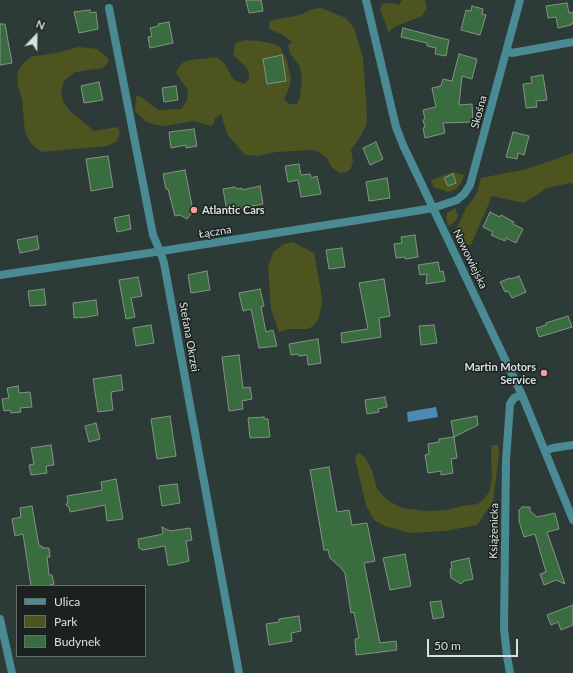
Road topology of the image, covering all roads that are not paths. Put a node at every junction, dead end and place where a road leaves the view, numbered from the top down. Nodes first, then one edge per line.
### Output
1 (366, 0) edge
2 (520, 0) edge
3 (109, 8) dead end
4 (573, 42) edge
5 (507, 52) junction
6 (433, 208) junction
7 (160, 251) junction
8 (0, 275) edge
9 (522, 395) junction
10 (573, 445) edge
11 (545, 451) junction
12 (573, 520) edge
13 (0, 619) edge
14 (12, 673) edge
15 (239, 673) edge
16 (510, 673) edge

1 - 6 street, Nowowiejska
2 - 5 street, Skośna
3 - 7 street, Stefana Okrzei
4 - 5 street
5 - 6 street, Skośna
6 - 7 street, Łączna
6 - 9 street, Nowowiejska
7 - 8 street, Łączna
7 - 15 street, Stefana Okrzei
9 - 11 street, Nowowiejska
9 - 16 street, Książenicka
10 - 11 street
11 - 12 street, Nowowiejska
13 - 14 street

